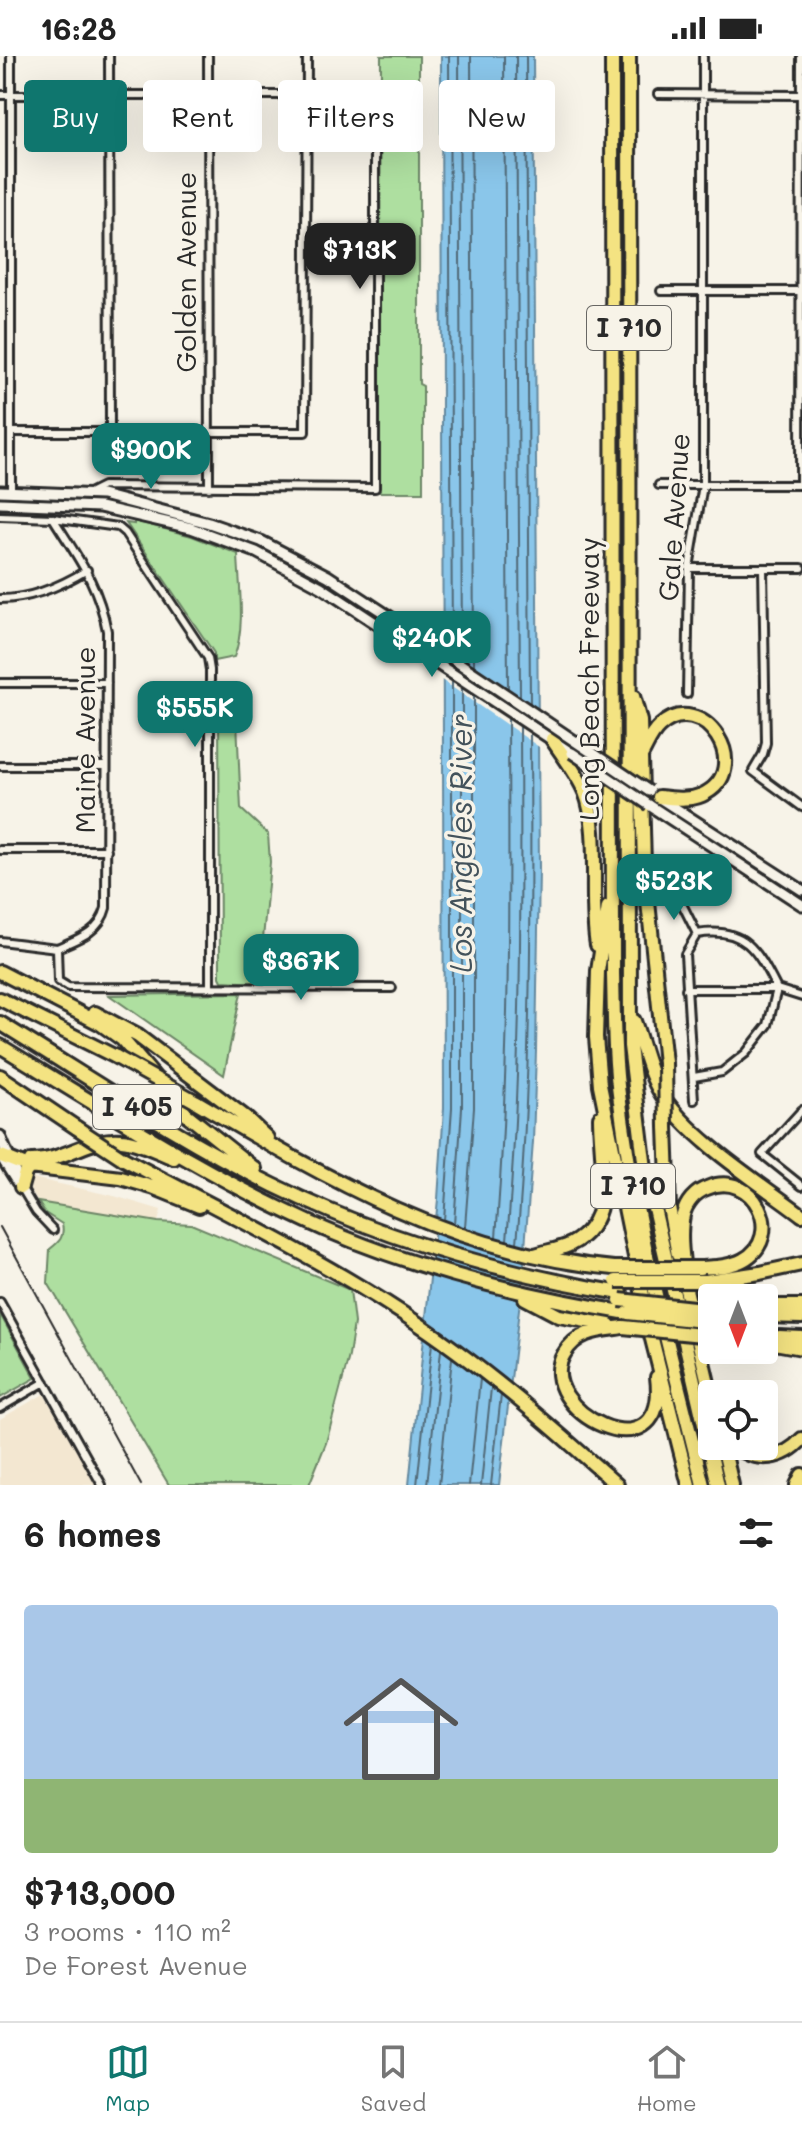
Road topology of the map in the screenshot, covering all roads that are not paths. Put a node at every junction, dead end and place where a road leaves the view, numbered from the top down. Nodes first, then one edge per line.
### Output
1 (11, 56) edge
2 (109, 56) edge
3 (208, 56) edge
4 (307, 56) edge
5 (612, 56) edge
6 (629, 56) edge
7 (703, 56) edge
8 (801, 56) edge
9 (109, 80) edge
10 (208, 80) edge
11 (307, 80) edge
12 (658, 94) dead end
13 (703, 94) junction
14 (0, 95) edge
15 (11, 95) junction
16 (24, 95) edge
17 (801, 95) edge
18 (109, 152) edge
19 (208, 152) edge
20 (307, 152) edge
21 (375, 152) edge
22 (661, 291) dead end
23 (703, 291) junction
24 (801, 291) edge
25 (11, 432) junction
26 (110, 432) junction
27 (209, 432) junction
28 (659, 485) dead end
29 (703, 485) junction
30 (801, 485) edge
31 (209, 488) junction
32 (0, 491) edge
33 (11, 491) junction
34 (88, 494) junction
35 (0, 503) edge
36 (0, 516) edge
37 (53, 518) junction
38 (689, 568) junction
39 (763, 568) junction
40 (802, 568) edge
41 (87, 570) junction
42 (0, 599) edge
43 (0, 683) edge
44 (107, 683) junction
45 (629, 684) junction
46 (687, 694) dead end
47 (552, 739) junction
48 (642, 754) junction
49 (0, 766) edge
50 (106, 766) junction
51 (652, 798) junction
52 (802, 807) edge
53 (0, 850) edge
54 (107, 850) junction
55 (613, 879) junction
56 (802, 890) edge
57 (678, 896) dead end
58 (802, 905) edge
59 (697, 934) junction
60 (0, 941) edge
61 (57, 948) junction
62 (598, 955) junction
63 (2, 973) edge
64 (210, 987) junction
65 (392, 988) dead end
66 (686, 989) junction
67 (777, 989) junction
68 (802, 997) edge
69 (0, 999) edge
70 (630, 1012) junction
71 (0, 1023) edge
72 (0, 1035) edge
73 (0, 1046) edge
74 (0, 1076) edge
75 (694, 1077) junction
76 (600, 1085) junction
77 (694, 1100) dead end
78 (802, 1110) edge
79 (0, 1136) edge
80 (281, 1151) junction
81 (4, 1157) edge
82 (32, 1164) junction
83 (199, 1167) junction
84 (276, 1186) junction
85 (802, 1186) edge
86 (21, 1187) junction
87 (229, 1213) junction
88 (802, 1215) edge
89 (53, 1230) dead end
90 (361, 1233) junction
91 (532, 1256) junction
92 (802, 1264) edge
93 (507, 1290) junction
94 (686, 1290) junction
95 (562, 1292) junction
96 (621, 1294) junction
97 (0, 1302) edge
98 (778, 1306) edge
99 (802, 1306) edge
100 (698, 1312) edge
101 (698, 1312) edge
102 (778, 1314) edge
103 (802, 1315) edge
104 (778, 1324) edge
105 (802, 1324) edge
106 (623, 1327) junction
107 (651, 1335) junction
108 (698, 1335) edge
109 (802, 1338) edge
110 (778, 1339) edge
111 (778, 1342) edge
112 (802, 1348) edge
113 (707, 1380) edge
114 (45, 1382) junction
115 (0, 1408) edge
116 (802, 1439) edge
117 (778, 1454) edge
118 (726, 1460) edge
119 (802, 1475) edge
120 (102, 1485) edge
121 (617, 1485) edge
122 (689, 1485) edge
123 (703, 1485) edge
124 (718, 1485) edge
125 (732, 1485) edge
126 (797, 1485) edge

1 - 15 street
2 - 9 street
3 - 10 street, Golden Avenue
4 - 11 street
5 - 55 highway, Long Beach Freeway / I 710
6 - 45 highway, Long Beach Freeway / I 710
7 - 13 street, Gale Avenue
8 - 17 street
12 - 13 street
13 - 17 street
13 - 23 street, Gale Avenue
14 - 15 street
15 - 16 street
15 - 25 street
17 - 24 street
18 - 26 street
19 - 27 street, Golden Avenue
20 - 27 street
21 - 31 street
22 - 23 street
23 - 24 street
23 - 29 street, Gale Avenue
24 - 30 street
25 - 26 street
25 - 33 street
26 - 27 street
27 - 31 street, Golden Avenue
28 - 29 street
29 - 30 street
29 - 38 street, Gale Avenue
31 - 34 street
32 - 33 main road
33 - 34 main road
34 - 51 main road, bridge
35 - 47 main road
36 - 37 street
37 - 41 street, Maine Avenue
37 - 64 street
38 - 39 street
38 - 46 street, Gale Avenue
39 - 40 street
39 - 52 street
41 - 42 street
41 - 44 street, Maine Avenue
43 - 44 street
44 - 50 street, Maine Avenue
45 - 48 highway
45 - 70 highway, Long Beach Freeway / I 710
47 - 51 main road, bridge
47 - 62 highway
48 - 51 highway
48 - 94 highway, bridge
49 - 50 street
50 - 54 street, Maine Avenue
51 - 56 main road
51 - 58 main road
53 - 54 street
54 - 61 street, Maine Avenue
55 - 62 highway
55 - 123 highway, Long Beach Freeway / I 710
57 - 59 street
59 - 66 street
59 - 67 street
60 - 61 street
61 - 64 street
62 - 76 highway
63 - 80 highway
63 - 84 highway
64 - 65 street
66 - 67 street
66 - 75 street
67 - 68 street
67 - 75 street
69 - 80 highway, bridge
70 - 88 highway
70 - 124 highway, Long Beach Freeway / I 710
71 - 84 highway, I 405
72 - 90 highway
73 - 83 highway, I 405
74 - 87 highway, bridge
75 - 77 street
76 - 91 highway
76 - 107 highway
78 - 85 street
79 - 81 main road
80 - 91 highway
81 - 82 highway
81 - 86 main road
82 - 83 highway
82 - 86 highway
82 - 87 highway
83 - 90 highway, I 405
84 - 90 highway, I 405
86 - 89 street
87 - 121 highway
90 - 93 highway, I 405
90 - 95 highway, I 405
91 - 96 highway
92 - 96 highway, bridge
93 - 95 highway, I 405
93 - 106 highway
94 - 96 highway, bridge
94 - 113 highway
95 - 96 highway, I 405
95 - 96 highway, I 405
96 - 100 highway, I 405
96 - 101 highway, I 405, bridge
97 - 114 street
98 - 99 highway
102 - 103 highway
104 - 105 highway
106 - 107 highway
106 - 108 highway, bridge
107 - 122 highway
109 - 110 highway
111 - 112 highway
114 - 115 street
114 - 120 street
116 - 117 highway
118 - 125 highway
119 - 126 highway

